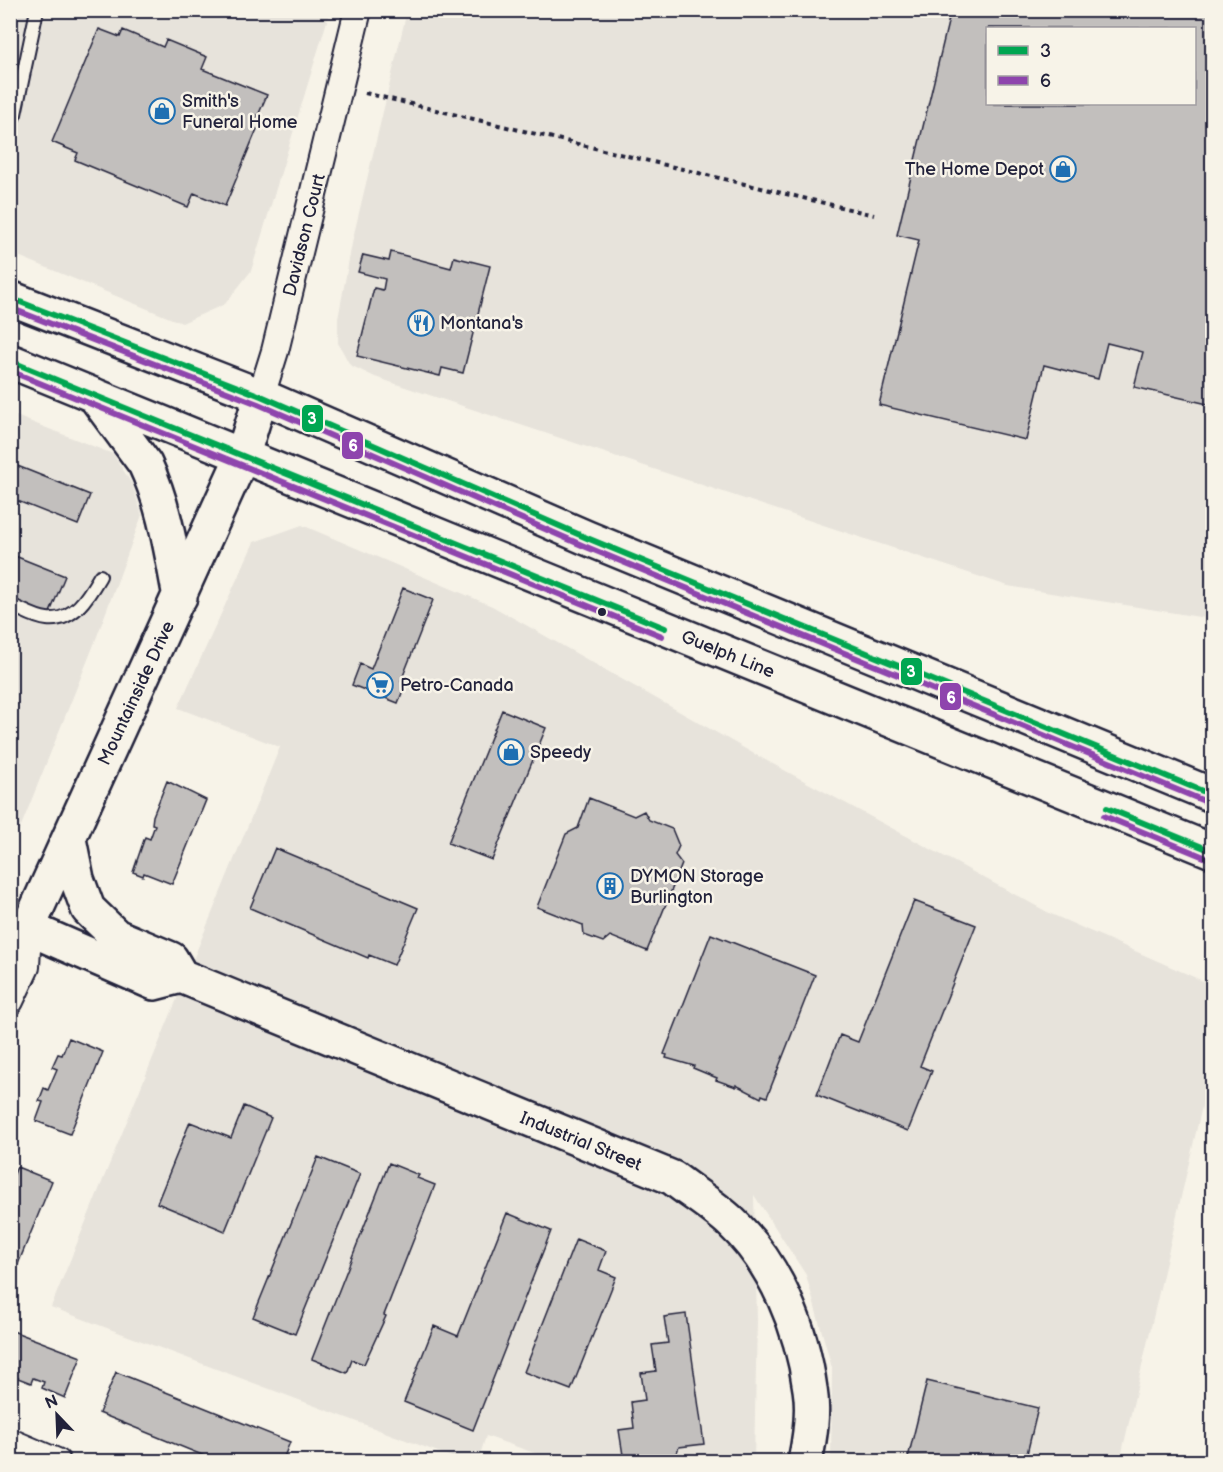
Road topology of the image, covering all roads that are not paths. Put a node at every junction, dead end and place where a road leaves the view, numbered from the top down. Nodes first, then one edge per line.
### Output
1 (38, 10) edge
2 (358, 10) edge
3 (10, 124) edge
4 (10, 298) edge
5 (10, 361) edge
6 (94, 395) junction
7 (261, 396) junction
8 (242, 457) junction
9 (100, 576) dead end
10 (180, 597) junction
11 (10, 605) edge
12 (1212, 795) edge
13 (69, 839) junction
14 (1212, 851) edge
15 (19, 938) edge
16 (181, 976) junction
17 (10, 1001) edge
18 (10, 1442) edge
19 (57, 1461) edge
20 (805, 1461) edge

1 - 3 lane
2 - 7 street, Davidson Court
4 - 7 main road
5 - 6 main road, Guelph Line
6 - 8 main road, Guelph Line
6 - 10 main road
7 - 8 main road, Davidson Court
7 - 12 main road
8 - 10 main road, Mountainside Drive
8 - 14 main road, Guelph Line
9 - 11 lane
10 - 13 main road, Mountainside Drive
13 - 15 main road, Mountainside Drive
13 - 16 main road, Industrial Street
15 - 16 main road
15 - 17 street, Mountainside Drive
16 - 20 main road, Industrial Street
18 - 19 street

